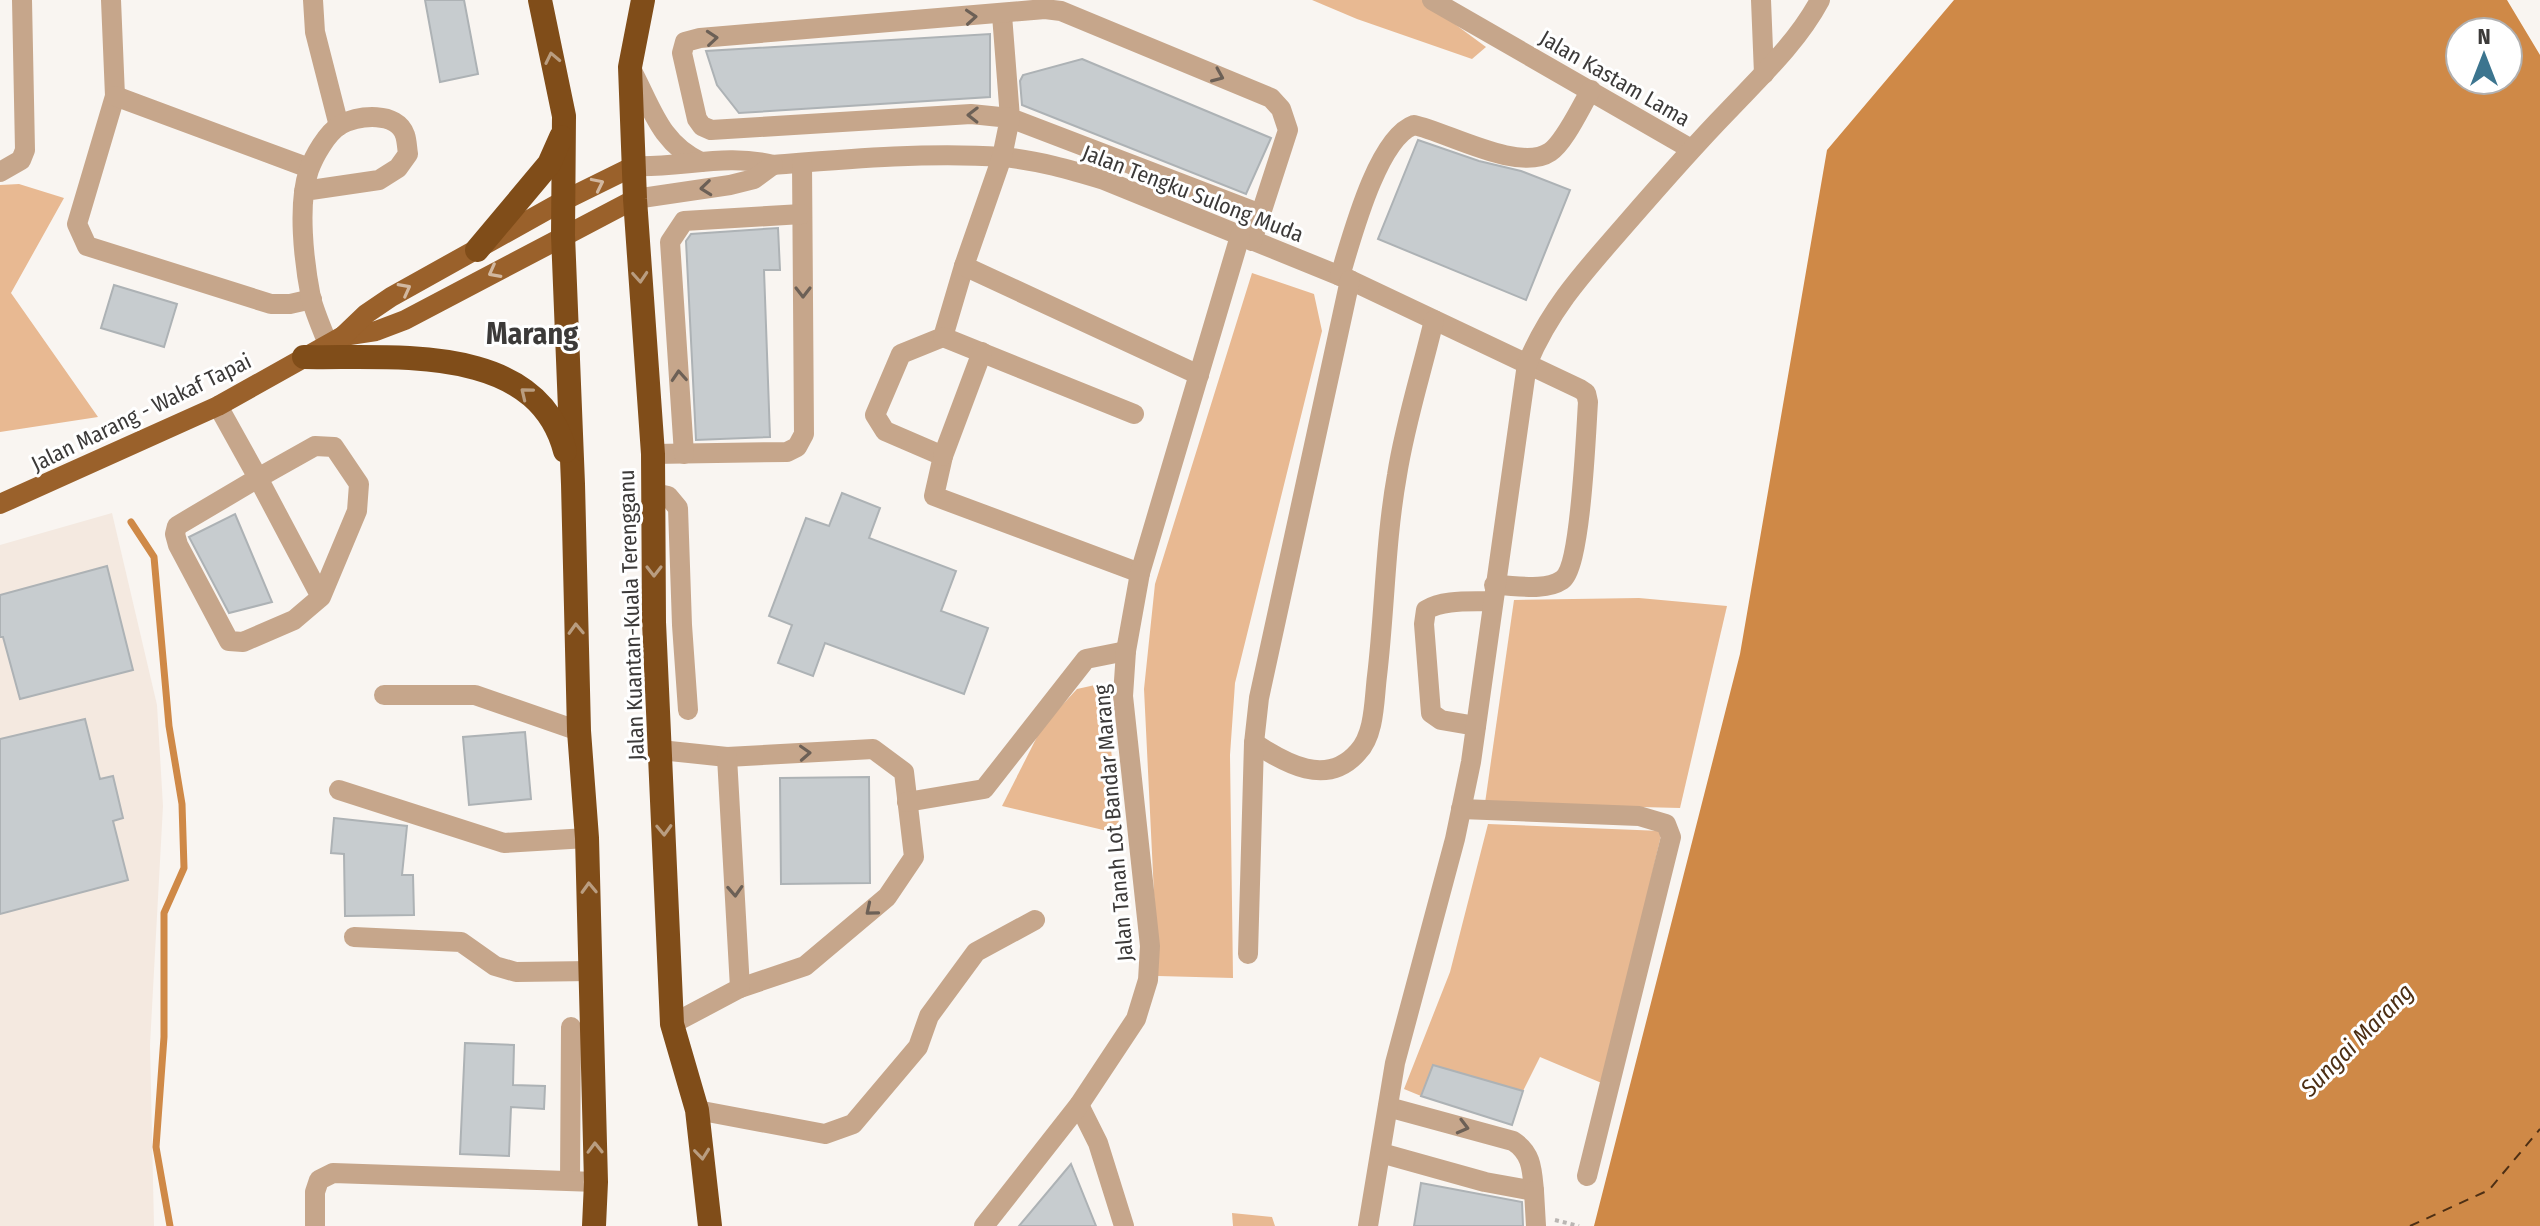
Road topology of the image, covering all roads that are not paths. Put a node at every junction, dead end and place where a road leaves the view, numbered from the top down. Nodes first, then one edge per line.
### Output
1 (22, 0) edge
2 (111, 0) edge
3 (313, 0) edge
4 (540, 0) edge
5 (643, 0) edge
6 (1432, 0) edge
7 (1761, 0) edge
8 (1820, 0) edge
9 (1002, 15) junction
10 (630, 67) junction
11 (1764, 74) junction
12 (1591, 90) junction
13 (115, 96) junction
14 (564, 116) junction
15 (1010, 118) junction
16 (339, 126) junction
17 (1691, 149) junction
18 (1002, 157) junction
19 (701, 162) junction
20 (802, 163) junction
21 (773, 165) junction
22 (634, 166) junction
23 (309, 168) junction
24 (0, 172) edge
25 (304, 191) junction
26 (635, 199) junction
27 (563, 201) junction
28 (802, 214) junction
29 (1261, 214) junction
30 (563, 235) junction
31 (1246, 239) junction
32 (477, 250) junction
33 (964, 266) junction
34 (1345, 278) junction
35 (312, 299) junction
36 (1434, 320) junction
37 (943, 337) junction
38 (335, 340) junction
39 (982, 352) junction
40 (304, 357) junction
41 (1527, 364) junction
42 (1199, 375) junction
43 (218, 406) junction
44 (1134, 414) dead end
45 (653, 454) junction
46 (684, 454) junction
47 (943, 456) junction
48 (258, 478) junction
49 (573, 484) junction
50 (654, 493) junction
51 (0, 504) edge
52 (1140, 573) junction
53 (1493, 593) junction
54 (321, 597) junction
55 (654, 622) junction
56 (682, 625) junction
57 (1126, 651) junction
58 (384, 695) dead end
59 (688, 710) dead end
60 (1476, 726) junction
61 (579, 731) junction
62 (1254, 743) junction
63 (660, 750) junction
64 (727, 757) junction
65 (339, 790) dead end
66 (907, 802) junction
67 (1461, 809) junction
68 (587, 838) junction
69 (1035, 920) dead end
70 (354, 937) dead end
71 (1248, 954) dead end
72 (591, 971) junction
73 (740, 988) junction
74 (672, 1024) junction
75 (571, 1027) dead end
76 (1079, 1105) junction
77 (1388, 1107) junction
78 (697, 1110) junction
79 (1381, 1153) junction
80 (1587, 1176) dead end
81 (570, 1181) junction
82 (596, 1182) junction
83 (1534, 1191) junction
84 (315, 1226) edge
85 (594, 1226) edge
86 (710, 1226) edge
87 (984, 1226) edge
88 (1124, 1226) edge
89 (1368, 1226) edge
90 (1536, 1226) edge

1 - 24 street
2 - 13 street
3 - 16 street
14 -> 4 highway
5 - 10 highway, Jalan Kuantan-Kuala Terengganu
6 - 12 street, Jalan Kastam Lama
7 - 11 street
8 - 11 street
9 - 15 street
15 -> 9 street, Jalan Tanah Lot Bandar Marang
9 -> 29 street, Jalan Tanah Lot Bandar Marang
10 - 19 street
10 - 22 highway, Jalan Kuantan-Kuala Terengganu
11 - 17 street
12 - 17 street, Jalan Kastam Lama
12 - 34 street
13 - 23 street
13 - 35 street
14 - 27 highway
14 - 32 highway
15 - 18 street
15 - 29 street
16 - 23 street
16 - 25 street
17 - 41 street
18 - 20 street, Jalan Tengku Sulong Muda
18 - 31 street, Jalan Tengku Sulong Muda
18 - 33 street
19 - 21 street, Jalan Tengku Sulong Muda
19 - 22 street, Jalan Tengku Sulong Muda
20 - 21 street, Jalan Tengku Sulong Muda
20 - 28 street
21 -> 26 street, Jalan Tengku Sulong Muda
22 - 26 highway, Jalan Kuantan-Kuala Terengganu
27 -> 22 main road, Jalan Marang - Wakaf Tapai
23 - 25 street
25 - 35 street
26 - 30 main road, Jalan Marang - Wakaf Tapai
26 -> 45 highway, Jalan Kuantan-Kuala Terengganu
27 - 30 highway
27 - 32 main road, Jalan Marang - Wakaf Tapai
28 -> 46 street
46 -> 28 street
29 - 31 street, Jalan Tanah Lot Bandar Marang
30 -> 38 main road, Jalan Marang - Wakaf Tapai
30 - 49 highway
31 - 34 street, Jalan Tengku Sulong Muda
31 - 42 street, Jalan Tanah Lot Bandar Marang
38 -> 32 main road, Jalan Marang - Wakaf Tapai
33 - 37 street
33 - 42 street
34 - 36 street, Jalan Tengku Sulong Muda
34 - 62 street
35 - 38 street
36 - 41 street, Jalan Tengku Sulong Muda
36 - 62 street
37 - 39 street
37 - 47 street
38 - 40 main road, Jalan Marang - Wakaf Tapai
39 - 44 street
39 - 47 street
40 - 43 main road, Jalan Marang - Wakaf Tapai
49 -> 40 highway
41 - 53 street
41 - 53 street, Jalan Tengku Sulong Muda
42 - 52 street, Jalan Tanah Lot Bandar Marang
43 - 48 street
43 - 51 main road, Jalan Marang - Wakaf Tapai
45 - 46 street
45 - 50 highway, Jalan Kuantan-Kuala Terengganu
47 - 52 street
48 - 54 street
48 - 54 street
48 - 54 street
61 -> 49 highway
50 -> 55 highway, Jalan Kuantan-Kuala Terengganu
50 - 56 street
52 - 57 street, Jalan Tanah Lot Bandar Marang
53 - 60 street
53 - 60 street
55 - 56 street
55 - 63 highway, Jalan Kuantan-Kuala Terengganu
56 - 59 street
57 - 66 street
57 - 76 street, Jalan Tanah Lot Bandar Marang
58 - 61 street
60 - 67 street
61 - 68 highway
62 - 71 street
63 - 64 street
63 -> 74 highway, Jalan Kuantan-Kuala Terengganu
64 -> 66 street
64 -> 73 street
65 - 68 street
66 -> 73 street
67 - 77 street
67 - 80 street
72 -> 68 highway
69 - 78 street
70 - 72 street
82 -> 72 highway
73 - 74 street
74 - 78 highway, Jalan Kuantan-Kuala Terengganu
75 - 81 street
76 - 87 street, Jalan Tanah Lot Bandar Marang
76 - 88 street
77 - 79 street
77 -> 83 street
78 -> 86 highway, Jalan Kuantan-Kuala Terengganu
79 - 83 street
79 - 89 street
81 - 82 street
81 - 84 street
82 - 85 highway
83 - 90 street

